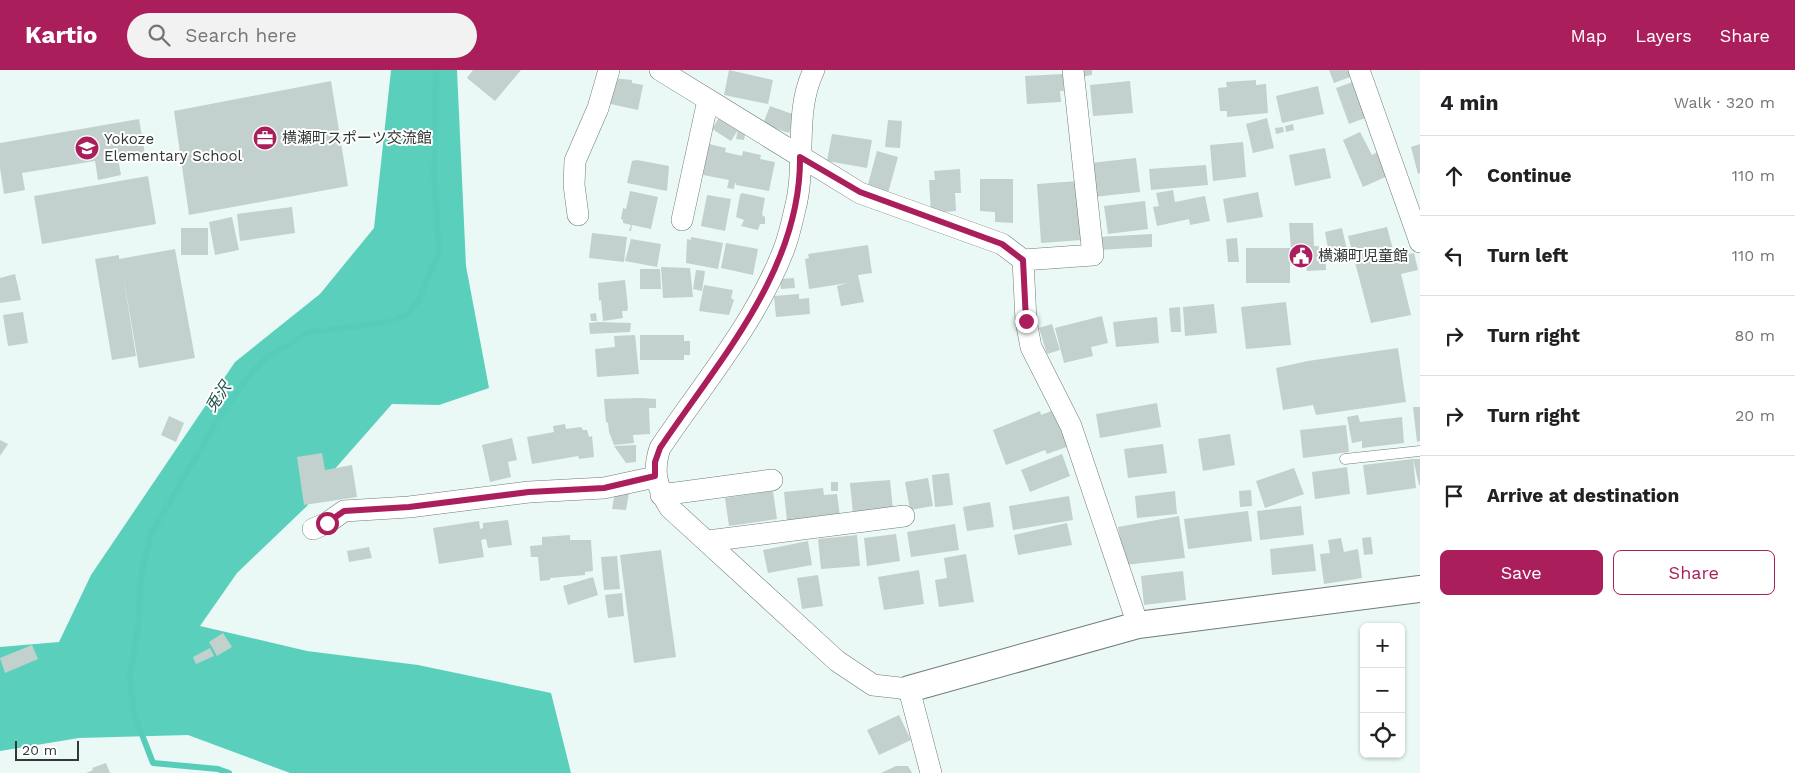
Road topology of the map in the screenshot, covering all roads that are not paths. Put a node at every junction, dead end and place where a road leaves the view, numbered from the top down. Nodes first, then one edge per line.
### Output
1 (609, 70) edge
2 (660, 70) edge
3 (814, 70) edge
4 (1073, 70) edge
5 (1359, 70) edge
6 (708, 100) junction
7 (800, 157) junction
8 (578, 215) dead end
9 (682, 220) dead end
10 (1420, 242) edge
11 (1023, 260) junction
12 (1420, 451) edge
13 (1345, 459) dead end
14 (772, 480) dead end
15 (658, 486) junction
16 (904, 516) dead end
17 (313, 529) dead end
18 (708, 541) junction
19 (1420, 589) edge
20 (1138, 625) junction
21 (908, 689) junction
22 (931, 773) edge

1 - 8 street
2 - 6 street
3 - 7 street
4 - 11 street
5 - 10 street
6 - 7 street
6 - 9 street
7 - 11 street
7 - 15 street
11 - 20 street
12 - 13 lane
14 - 15 street
15 - 17 street
15 - 18 street
16 - 18 street
18 - 21 street
19 - 20 street
20 - 21 street
21 - 22 street

